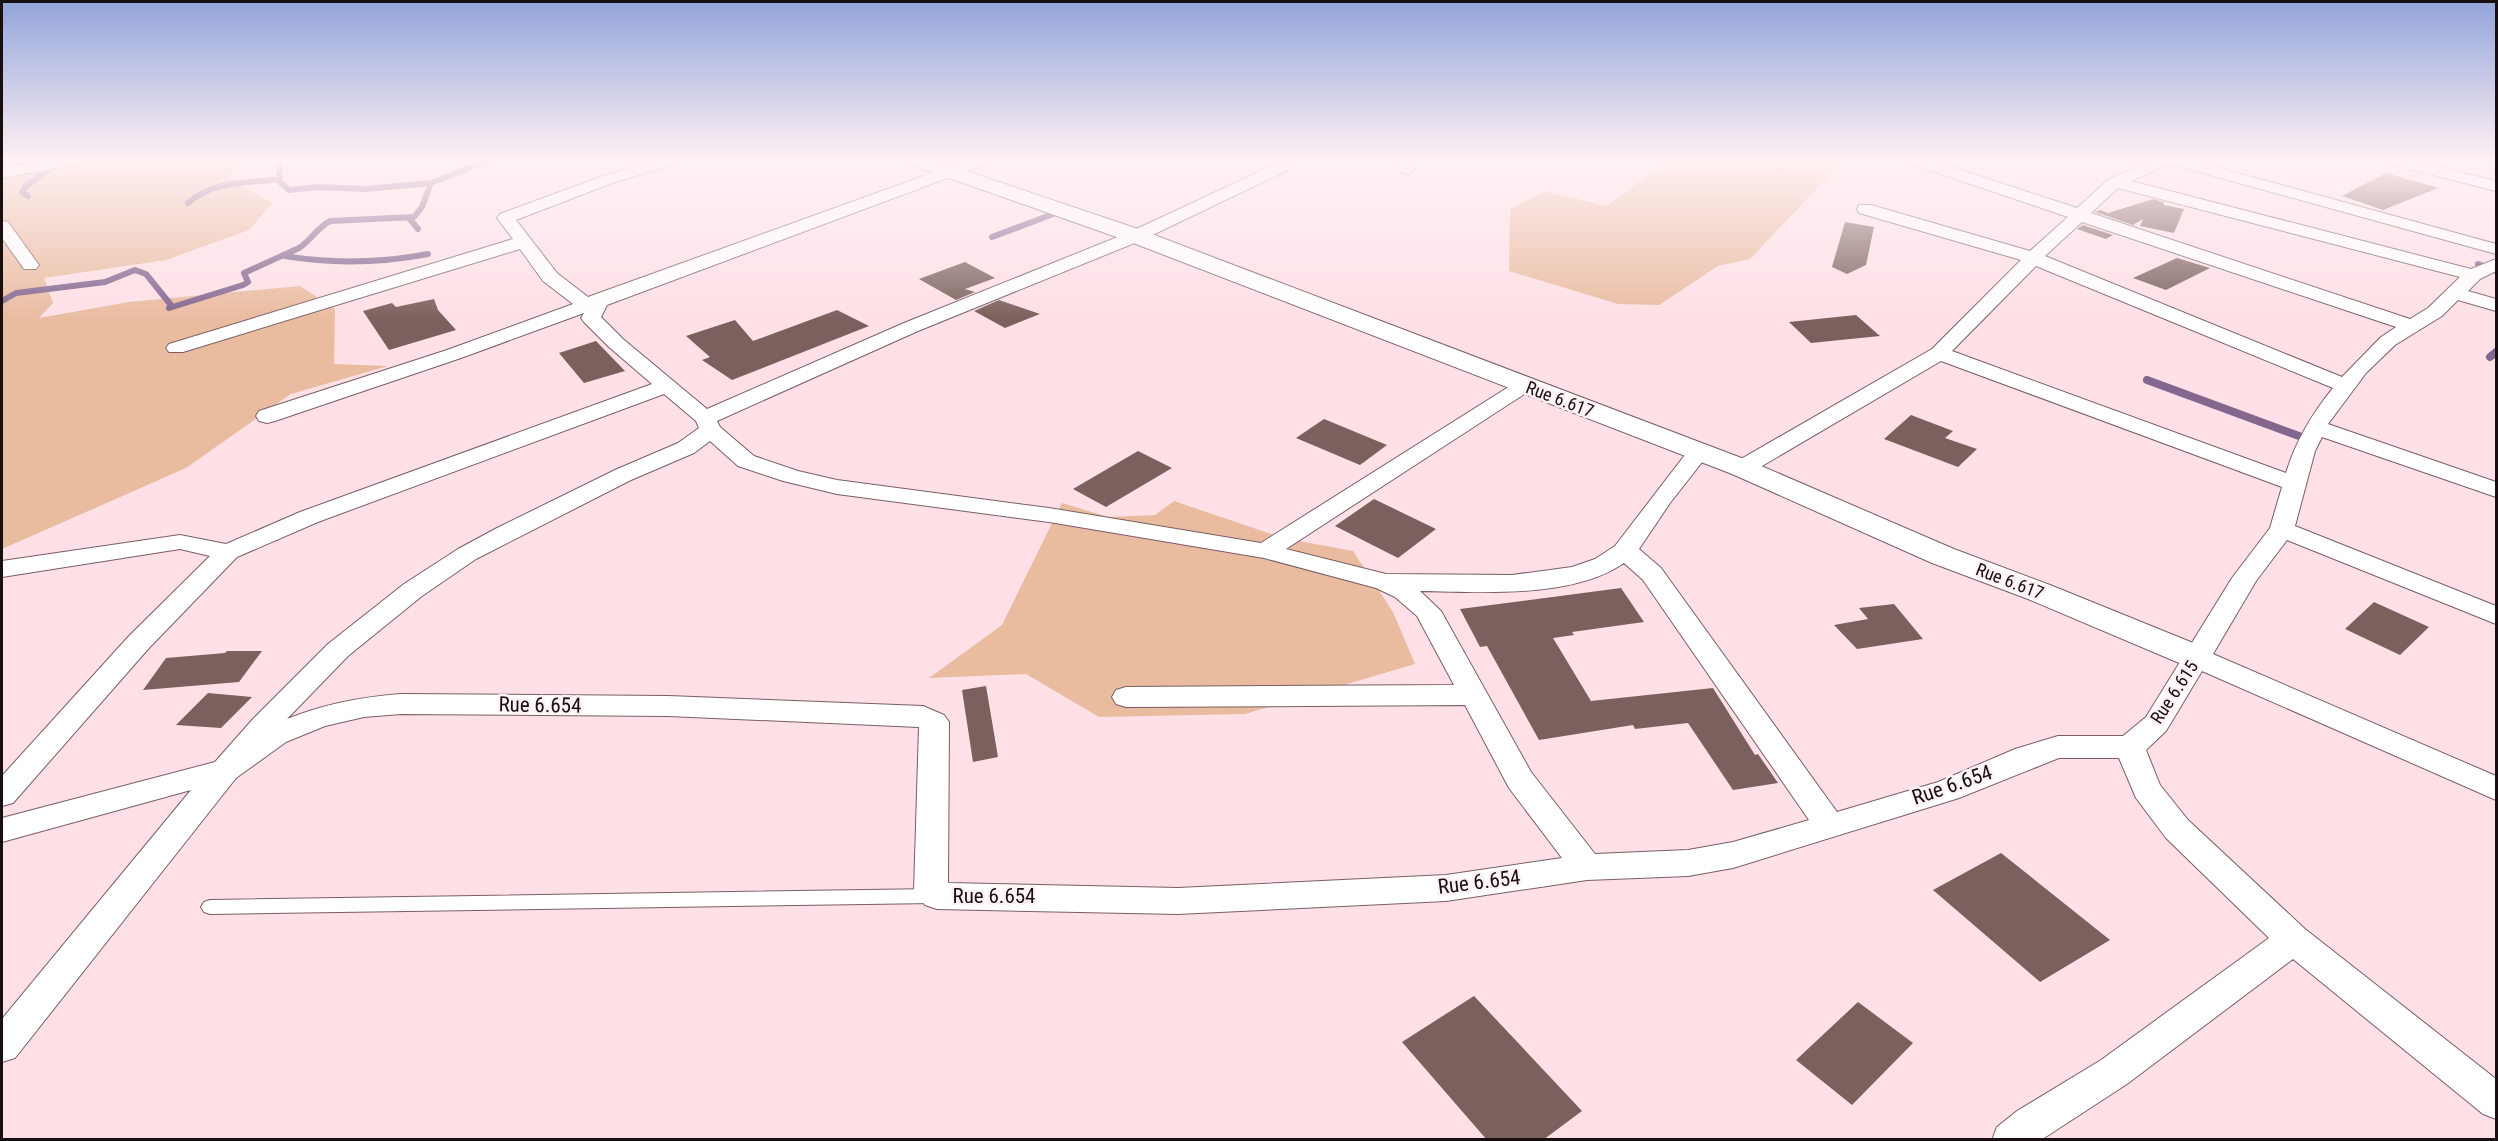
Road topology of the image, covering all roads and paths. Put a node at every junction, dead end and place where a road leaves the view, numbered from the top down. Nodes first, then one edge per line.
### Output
1 (519, 213) edge
2 (840, 213) edge
3 (1071, 213) edge
4 (1184, 213) edge
5 (1880, 213) edge
6 (2235, 213) edge
7 (2366, 213) edge
8 (2080, 214) joint
9 (2, 226) edge
10 (1136, 236) junction
11 (523, 242) junction
12 (2496, 249) edge
13 (2033, 258) junction
14 (2496, 264) edge
15 (30, 265) dead end
16 (2473, 275) junction
17 (2455, 293) junction
18 (599, 301) junction
19 (2496, 305) edge
20 (2412, 326) junction
21 (176, 348) dead end
22 (1939, 353) junction
23 (1525, 385) junction
24 (667, 386) junction
25 (2346, 386) junction
26 (267, 416) dead end
27 (708, 424) junction
28 (2317, 428) junction
29 (1700, 452) junction
30 (1742, 468) junction
31 (2295, 484) junction
32 (2496, 490) edge
33 (2282, 529) junction
34 (1625, 550) junction
35 (1265, 551) junction
36 (228, 552) junction
37 (2, 569) edge
38 (1385, 582) junction
39 (2496, 616) edge
40 (2196, 657) junction
41 (1474, 695) junction
42 (1126, 697) dead end
43 (2130, 747) junction
44 (225, 770) junction
45 (2496, 789) edge
46 (2, 795) edge
47 (1830, 826) junction
48 (2, 830) edge
49 (1587, 867) junction
50 (937, 896) junction
51 (210, 907) dead end
52 (2293, 939) junction
53 (2, 1046) edge
54 (2496, 1102) edge
55 (2011, 1140) edge

1 - 11 street
2 - 18 street
3 - 10 street, Rue 6.617
4 - 10 street
5 - 13 street
6 - 16 street
7 - 12 street
8 - 13 street
8 - 20 street
9 - 15 street
10 - 23 street, Rue 6.617
10 - 27 street
11 - 18 street
11 - 21 street
13 - 22 street
13 - 25 street
14 - 16 street, Rue 6.615
16 - 17 street, Rue 6.615
17 - 19 street
17 - 20 street, Rue 6.615
18 - 24 street
18 - 26 street
20 - 25 street, Rue 6.615
22 - 30 street
22 - 31 street
23 - 29 street, Rue 6.617
23 - 35 street
24 - 27 street
24 - 36 street
25 - 28 street, Rue 6.615
27 - 35 street
27 - 44 street
28 - 31 street, Rue 6.615
28 - 32 street
29 - 30 street, Rue 6.617
29 - 34 street
30 - 40 street, Rue 6.617
31 - 33 street, Rue 6.615
33 - 39 street
33 - 40 street, Rue 6.615
34 - 38 street
34 - 47 street
35 - 38 street
36 - 37 street
36 - 46 street
38 - 41 street
40 - 43 street, Rue 6.615
40 - 45 street
41 - 42 street
41 - 49 street
43 - 47 street, Rue 6.654
43 - 52 street
44 - 48 street, Rue 6.654
44 - 50 street, Rue 6.654
44 - 53 street
47 - 49 street, Rue 6.654
49 - 50 street, Rue 6.654
50 - 51 lane
52 - 54 street
52 - 55 street

